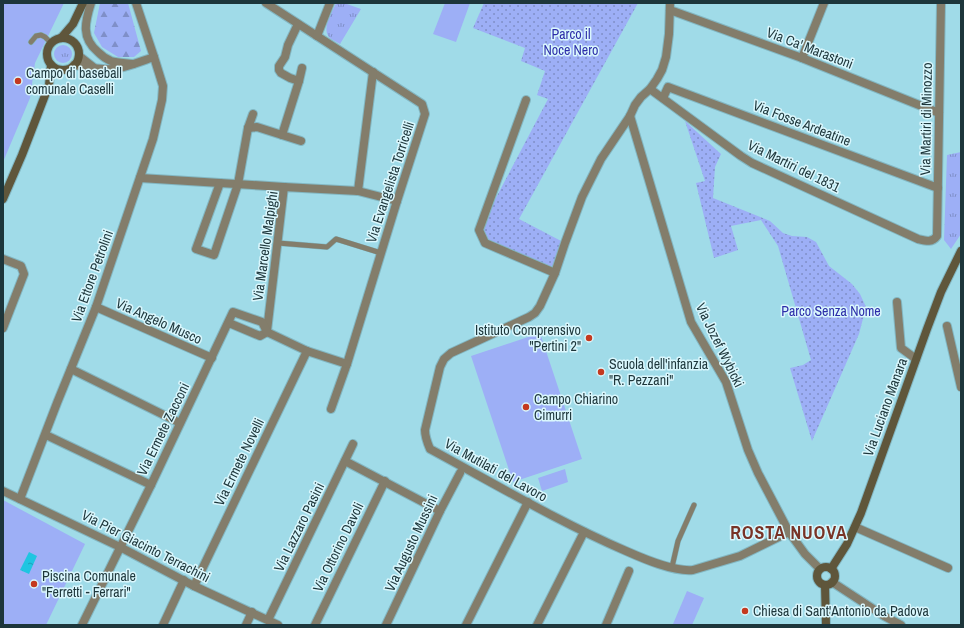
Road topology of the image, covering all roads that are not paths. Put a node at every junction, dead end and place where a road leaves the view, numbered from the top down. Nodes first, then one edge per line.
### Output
1 (83, 3) edge
2 (91, 3) edge
3 (136, 3) edge
4 (266, 3) edge
5 (330, 3) edge
6 (824, 3) edge
7 (941, 3) edge
8 (670, 7) edge
9 (73, 24) junction
10 (298, 24) junction
11 (317, 36) junction
12 (62, 38) junction
13 (31, 42) dead end
14 (72, 42) junction
15 (51, 43) junction
16 (79, 56) junction
17 (154, 57) junction
18 (802, 58) junction
19 (132, 64) junction
20 (51, 65) junction
21 (74, 65) junction
22 (93, 68) junction
23 (302, 68) dead end
24 (63, 70) junction
25 (373, 72) junction
26 (299, 80) junction
27 (49, 85) junction
28 (650, 88) junction
29 (663, 98) junction
30 (526, 100) dead end
31 (939, 113) junction
32 (253, 114) dead end
33 (630, 116) junction
34 (248, 128) junction
35 (282, 135) junction
36 (301, 141) dead end
37 (140, 178) junction
38 (220, 183) junction
39 (238, 184) junction
40 (284, 187) junction
41 (938, 188) junction
42 (358, 191) junction
43 (3, 199) edge
44 (397, 201) junction
45 (937, 236) joint
46 (278, 243) junction
47 (961, 252) edge
48 (381, 253) junction
49 (3, 259) edge
50 (555, 273) junction
51 (897, 302) dead end
52 (96, 307) junction
53 (229, 323) junction
54 (947, 326) dead end
55 (3, 328) edge
56 (267, 332) junction
57 (308, 350) junction
58 (212, 358) junction
59 (916, 358) junction
60 (347, 364) junction
61 (71, 369) junction
62 (961, 387) edge
63 (332, 409) dead end
64 (180, 423) junction
65 (46, 435) junction
66 (353, 444) dead end
67 (345, 461) junction
68 (460, 473) dead end
69 (385, 481) junction
70 (151, 485) junction
71 (3, 491) edge
72 (20, 499) junction
73 (528, 502) junction
74 (694, 505) dead end
75 (440, 510) junction
76 (855, 527) junction
77 (584, 532) junction
78 (789, 532) junction
79 (120, 547) junction
80 (672, 567) junction
81 (831, 568) junction
82 (948, 568) dead end
83 (820, 569) junction
84 (629, 571) dead end
85 (184, 580) junction
86 (829, 584) junction
87 (194, 586) junction
88 (252, 612) junction
89 (268, 620) junction
90 (82, 625) edge
91 (163, 625) edge
92 (246, 625) edge
93 (278, 625) edge
94 (315, 625) edge
95 (386, 625) edge
96 (466, 625) edge
97 (537, 625) edge
98 (606, 625) edge
99 (826, 625) edge
100 (901, 625) edge

1 - 9 street
2 - 19 street
3 - 17 street, Via Ettore Petrolini
4 - 10 street, Via Evangelista Torricelli
5 - 11 street
6 - 18 street
7 - 31 street, Via Martiri di Minozzo
8 - 18 street, Via Ca' Marastoni
8 - 28 street, Via Mutilati del Lavoro
9 - 12 street
9 - 14 street
10 - 11 street, Via Evangelista Torricelli
10 - 26 street
11 - 25 street, Via Evangelista Torricelli
12 - 14 street
12 - 15 street
13 - 15 lane
14 - 16 street
15 - 20 street
16 - 21 street
16 - 22 street
17 - 19 street
17 - 37 street, Via Ettore Petrolini
18 - 31 street, Via Ca' Marastoni
19 - 22 street
20 - 24 street
20 - 27 street
21 - 22 street
21 - 24 street
23 - 26 street
24 - 27 street
25 - 42 street
25 - 44 street, Via Evangelista Torricelli
26 - 35 street
27 - 43 street
28 - 29 street, Via Martiri del 1831
28 - 33 street, Via Mutilati del Lavoro
29 - 41 street, Via Fosse Ardeatine
29 - 45 street, Via Martiri del 1831
30 - 50 street
31 - 41 street, Via Martiri di Minozzo
32 - 34 street
33 - 50 street, Via Mutilati del Lavoro
33 - 78 street, Via Jozef Wybicki
34 - 35 street
34 - 39 street
35 - 36 street
37 - 38 street
37 - 52 street, Via Ettore Petrolini
38 - 39 street
38 - 39 street
39 - 40 street
40 - 42 street, Via Marcello Malpighi
40 - 46 street, Via Marcello Malpighi
41 - 45 street, Via Martiri di Minozzo
42 - 44 street, Via Marcello Malpighi
44 - 48 street, Via Evangelista Torricelli
46 - 48 lane
46 - 56 street, Via Marcello Malpighi
47 - 59 street, Via Luciano Manara
48 - 60 street, Via Evangelista Torricelli
49 - 55 street
50 - 73 street, Via Mutilati del Lavoro
51 - 59 street
52 - 58 street, Via Angelo Musco
52 - 61 street, Via Ettore Petrolini
53 - 56 street
53 - 56 street
53 - 58 street, Via Ermete Zacconi
54 - 62 street
56 - 57 street
57 - 60 street
57 - 87 street, Via Ermete Novelli
58 - 64 street, Via Ermete Zacconi
59 - 76 street, Via Luciano Manara
60 - 63 street, Via Evangelista Torricelli
61 - 64 street
61 - 65 street, Via Ettore Petrolini
64 - 70 street, Via Ermete Zacconi
65 - 70 street
65 - 72 street, Via Ettore Petrolini
66 - 67 street, Via Lazzaro Pasini
67 - 69 street
67 - 89 street, Via Lazzaro Pasini
68 - 75 street, Via Augusto Mussini
69 - 75 street
69 - 94 street, Via Ottorino Davoli
70 - 79 street, Via Ermete Zacconi
71 - 72 street, Via Pier Giacinto Terrachini
72 - 79 street, Via Pier Giacinto Terrachini
73 - 77 street, Via Mutilati del Lavoro
73 - 96 street
74 - 80 lane
75 - 95 street, Via Augusto Mussini
76 - 81 street, Via Luciano Manara
76 - 82 street
77 - 80 street, Via Mutilati del Lavoro
77 - 97 street
78 - 80 street, Via Mutilati del Lavoro
78 - 83 street, Via Jozef Wybicki
79 - 85 street, Via Pier Giacinto Terrachini
79 - 90 street, Via Ermete Zacconi
81 - 83 street
81 - 86 street
83 - 86 street
84 - 98 street
85 - 87 street, Via Pier Giacinto Terrachini
85 - 91 street
86 - 99 street
86 - 100 street
87 - 88 street, Via Pier Giacinto Terrachini
88 - 89 street, Via Pier Giacinto Terrachini
88 - 92 street
89 - 93 street, Via Pier Giacinto Terrachini

